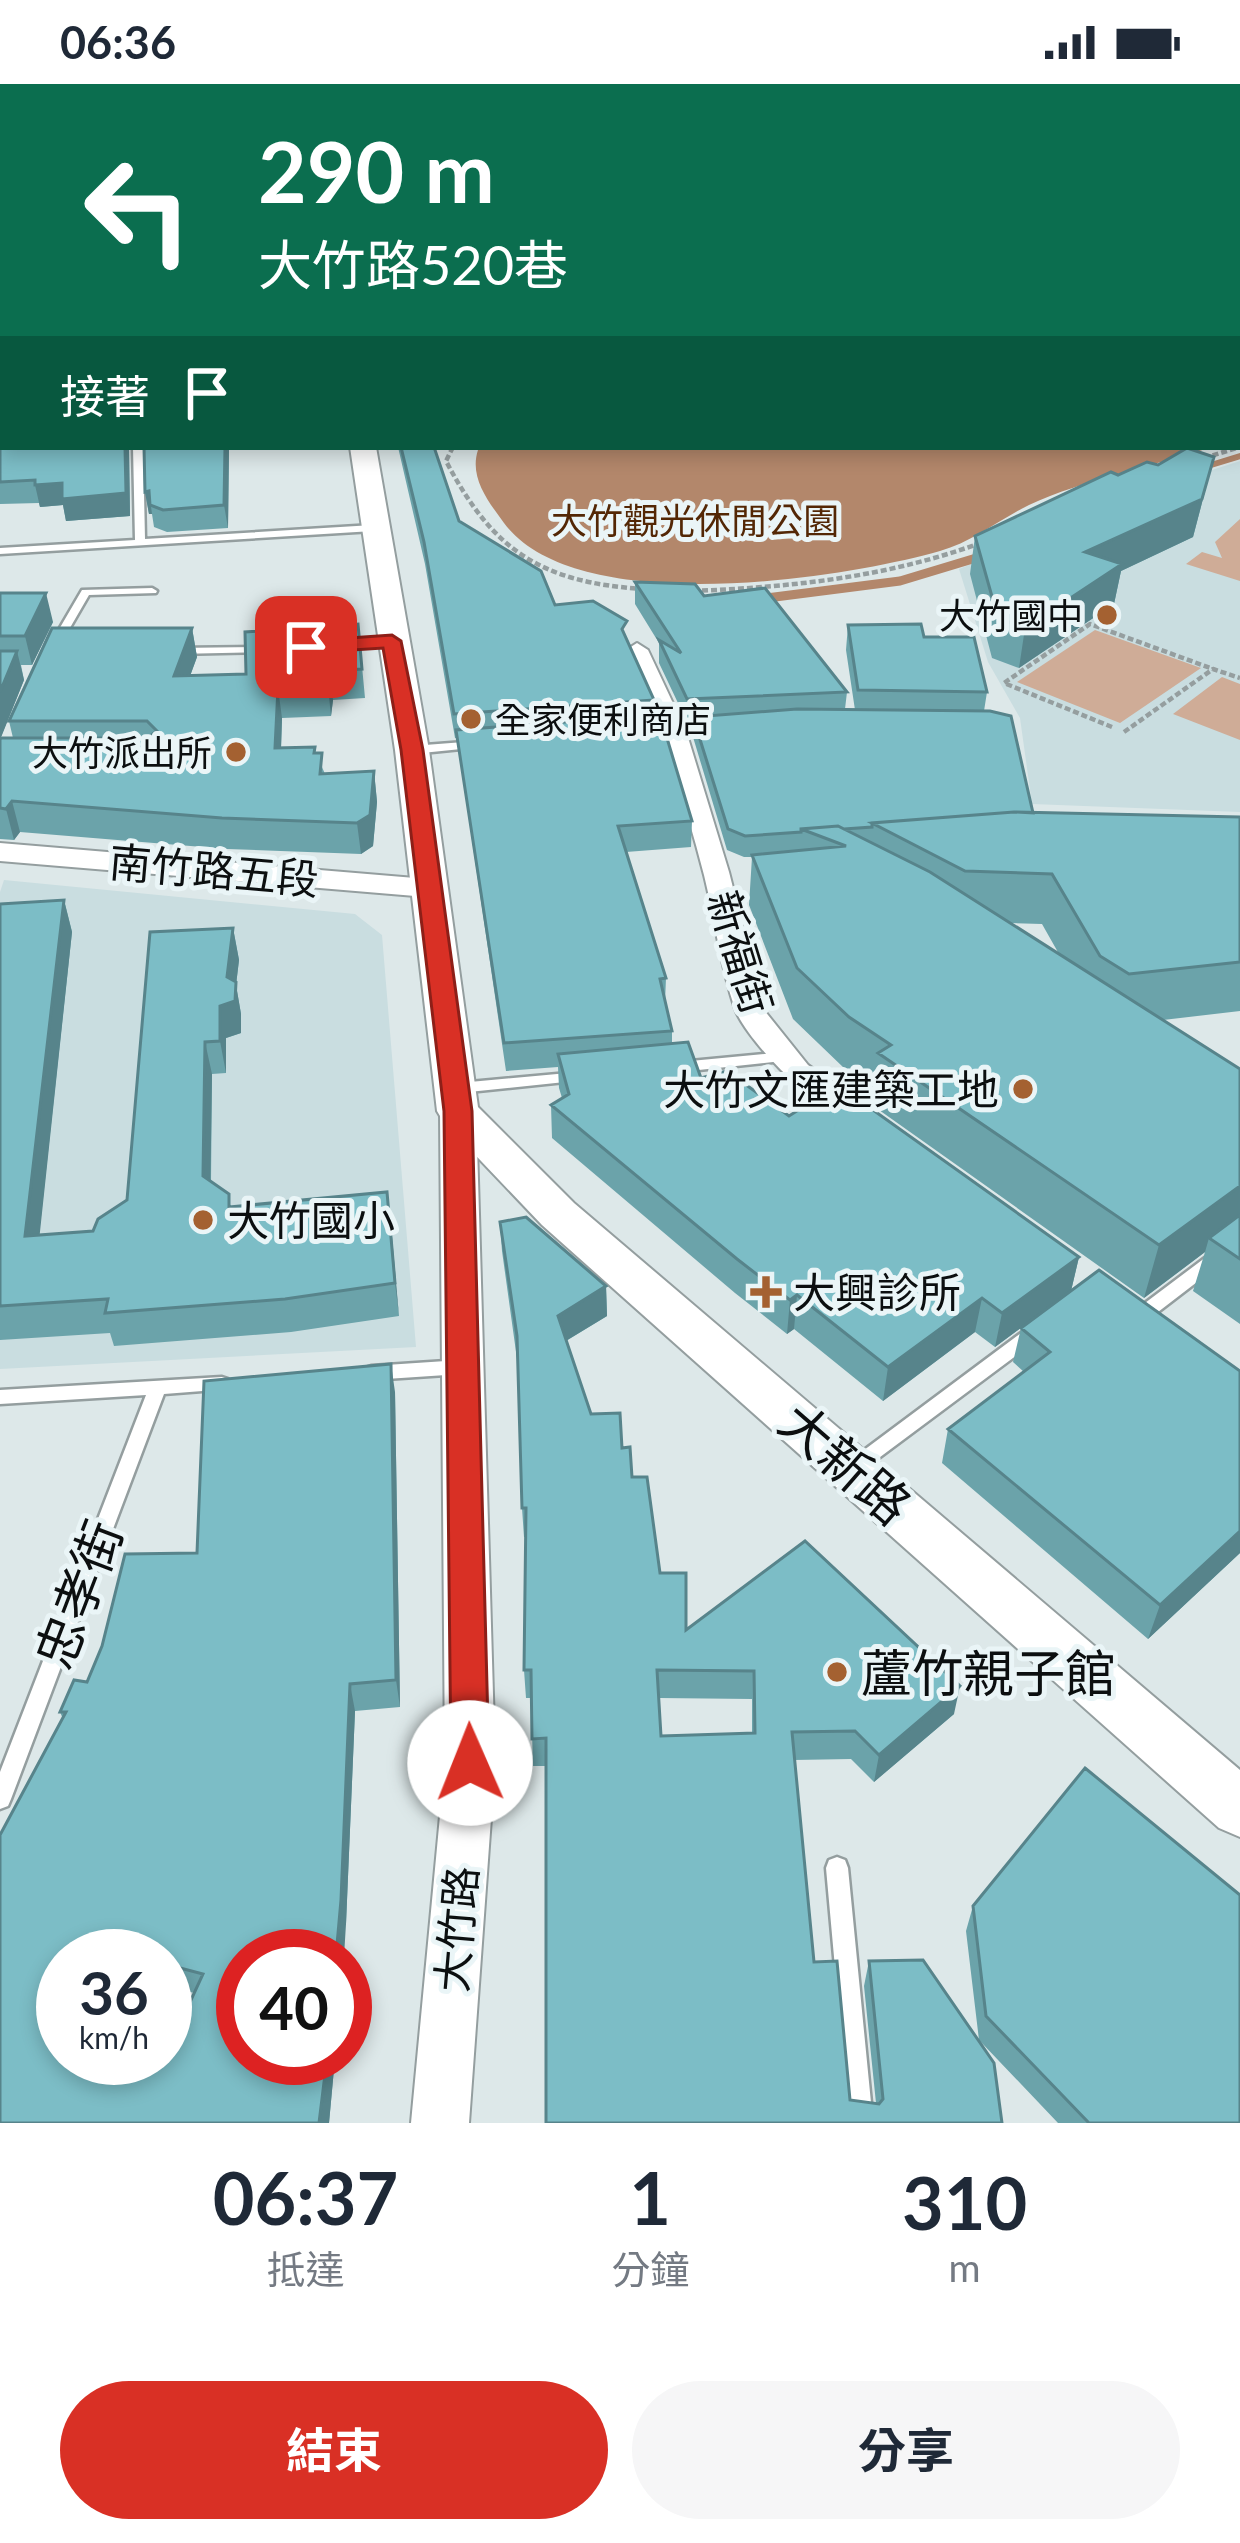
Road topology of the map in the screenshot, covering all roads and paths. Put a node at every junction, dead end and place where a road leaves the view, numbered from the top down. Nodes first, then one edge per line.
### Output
1 (138, 450) edge
2 (363, 450) edge
3 (451, 450) edge
4 (1231, 450) edge
5 (1196, 461) edge
6 (373, 528) junction
7 (994, 538) edge
8 (140, 541) junction
9 (0, 551) edge
10 (653, 590) edge
11 (674, 590) edge
12 (152, 591) dead end
13 (55, 614) dead end
14 (73, 614) junction
15 (392, 641) junction
16 (327, 646) edge
17 (76, 649) edge
18 (284, 649) edge
19 (170, 650) edge
20 (637, 650) edge
21 (1213, 669) junction
22 (1240, 679) edge
23 (1112, 727) dead end
24 (1124, 732) dead end
25 (484, 745) edge
26 (412, 750) junction
27 (0, 852) edge
28 (427, 888) junction
29 (786, 1058) junction
30 (668, 1068) edge
31 (598, 1075) edge
32 (457, 1100) junction
33 (894, 1141) edge
34 (1240, 1240) edge
35 (1110, 1297) edge
36 (1148, 1323) joint
37 (1040, 1328) edge
38 (464, 1367) junction
39 (346, 1375) edge
40 (251, 1382) edge
41 (157, 1389) junction
42 (0, 1397) edge
43 (852, 1468) junction
44 (0, 1798) edge
45 (1240, 1808) edge
46 (837, 1868) dead end
47 (440, 2123) edge
48 (861, 2123) edge

1 - 8 lane
2 - 6 main road, 大竹路
3 - 10 path
4 - 5 path
6 - 8 lane
6 - 15 main road, 大竹路
7 - 11 path
8 - 9 lane
12 - 14 lane
13 - 14 lane
14 - 17 lane
15 - 16 lane
15 - 26 main road, 大竹路
18 - 19 lane
20 - 29 street, 新福街
21 - 22 path
21 - 23 path
21 - 24 path
25 - 26 lane
26 - 28 main road, 大竹路
27 - 28 street, 南竹路五段
28 - 32 main road, 大竹路
29 - 30 lane
29 - 33 street, 新福街
31 - 32 lane
32 - 38 street, 大竹路
32 - 43 main road, 大新路
34 - 36 lane
35 - 36 street
37 - 43 lane
38 - 39 lane
38 - 47 street, 大竹路
40 - 41 lane
41 - 42 lane
41 - 44 lane, 忠孝街
43 - 45 main road, 大新路
46 - 48 lane

